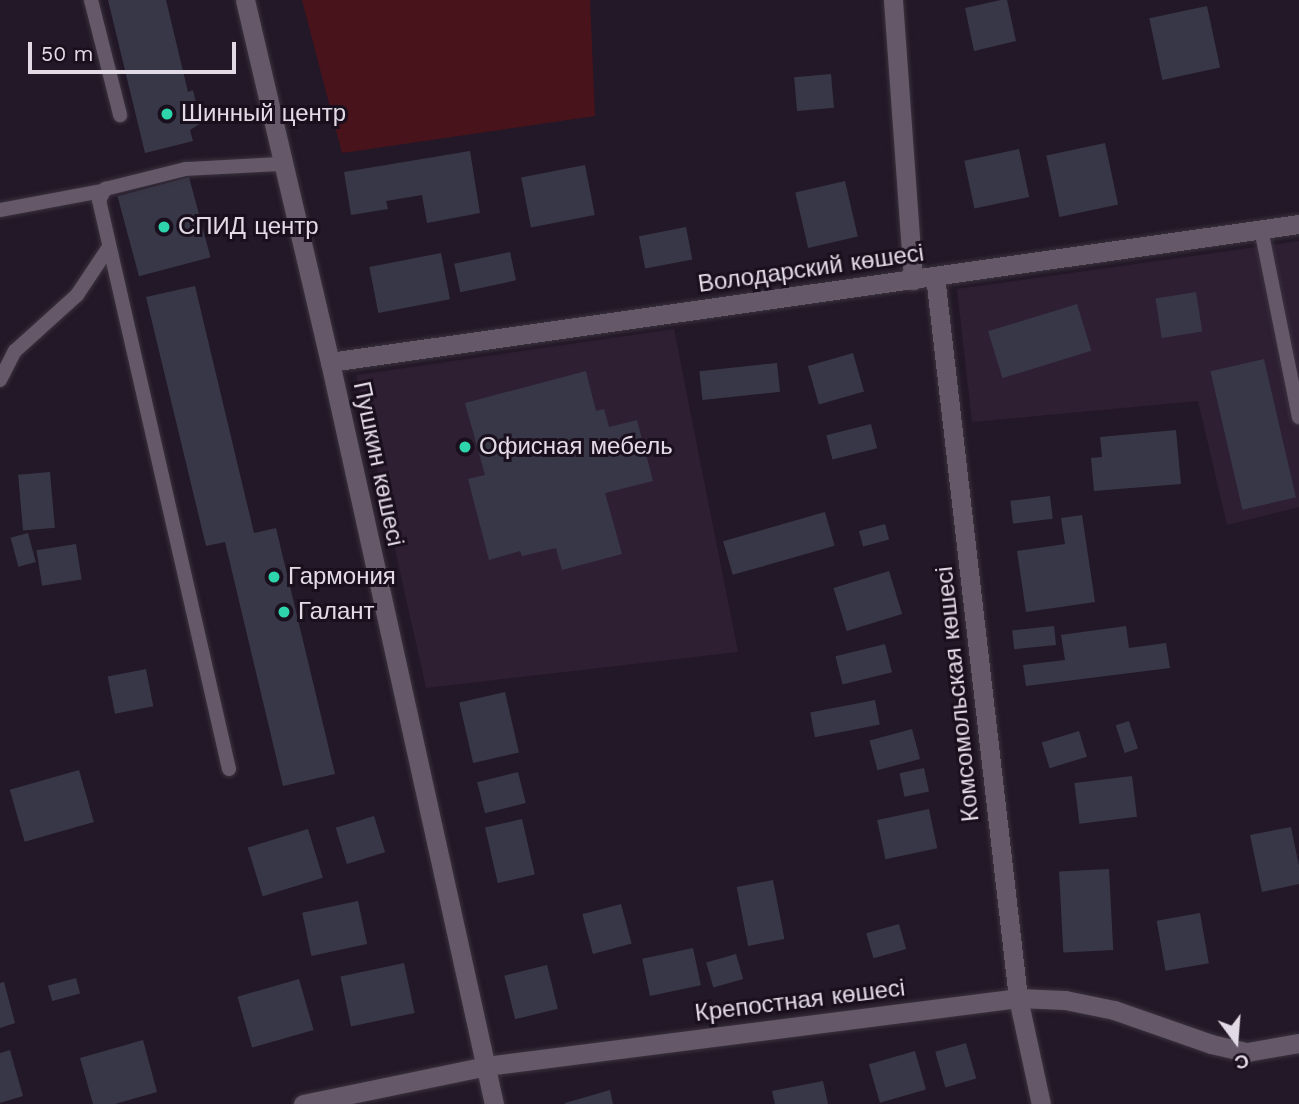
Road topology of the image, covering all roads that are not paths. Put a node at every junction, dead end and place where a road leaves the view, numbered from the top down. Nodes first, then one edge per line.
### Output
1 (91, 0) edge
2 (245, 0) edge
3 (892, 0) edge
4 (120, 115) dead end
5 (282, 164) junction
6 (102, 191) junction
7 (0, 210) edge
8 (1299, 224) edge
9 (1261, 229) junction
10 (109, 247) junction
11 (935, 276) junction
12 (913, 280) junction
13 (330, 362) junction
14 (0, 380) edge
15 (1299, 417) edge
16 (229, 769) dead end
17 (1018, 998) junction
18 (1299, 1043) edge
19 (486, 1066) junction
20 (303, 1104) edge
21 (494, 1104) edge
22 (1041, 1104) edge

1 - 4 lane
2 - 5 street, Пушкин көшесі
3 - 12 street
5 - 6 lane
5 - 13 street, Пушкин көшесі
6 - 7 lane
6 - 10 lane
8 - 9 street, Володарский көшесі
9 - 11 street, Володарский көшесі
9 - 15 lane
10 - 14 lane
10 - 16 lane
11 - 12 street, Володарский көшесі
11 - 17 street, Комсомольская көшесі
12 - 13 street, Володарский көшесі
13 - 19 street, Пушкин көшесі
17 - 18 street, Крепостная көшесі
17 - 19 street, Крепостная көшесі
17 - 22 street, Комсомольская көшесі
19 - 20 street, Крепостная көшесі
19 - 21 street, Пушкин көшесі

